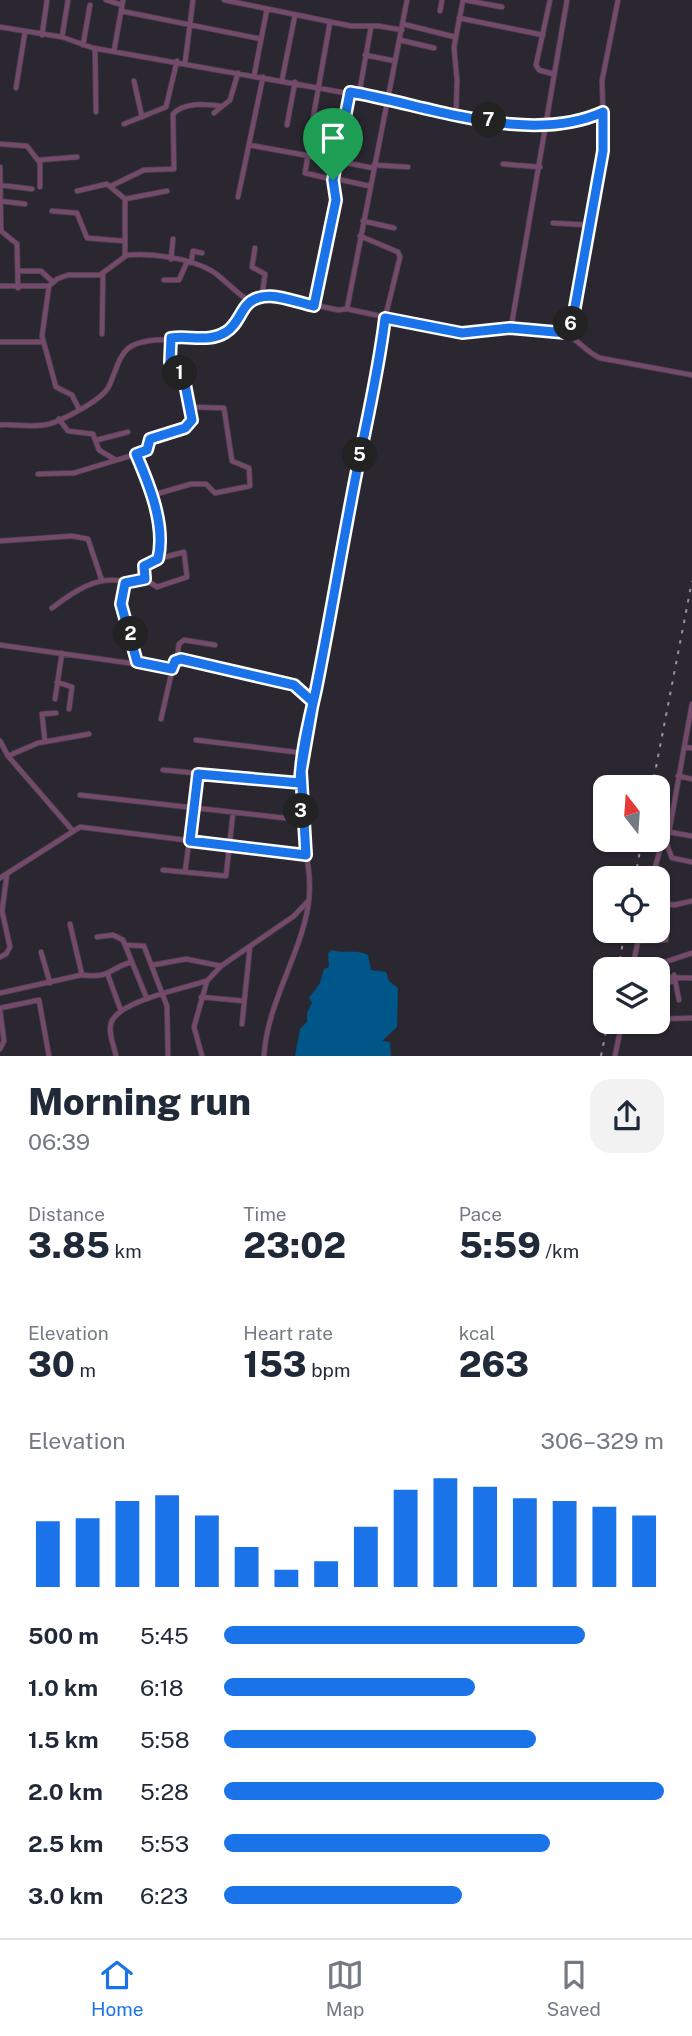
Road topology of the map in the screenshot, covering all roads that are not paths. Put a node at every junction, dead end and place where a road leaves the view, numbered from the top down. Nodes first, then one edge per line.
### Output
1 (47, 0) edge
2 (68, 0) edge
3 (106, 0) edge
4 (193, 0) edge
5 (224, 0) edge
6 (259, 0) edge
7 (407, 0) edge
8 (442, 0) edge
9 (464, 0) edge
10 (550, 0) edge
11 (567, 0) edge
12 (618, 0) edge
13 (90, 5) dead end
14 (122, 5) edge
15 (258, 7) junction
16 (502, 7) dead end
17 (267, 9) junction
18 (440, 11) dead end
19 (295, 15) junction
20 (459, 18) junction
21 (330, 22) junction
22 (190, 24) junction
23 (403, 24) junction
24 (0, 27) edge
25 (371, 27) junction
26 (402, 30) junction
27 (25, 32) junction
28 (42, 34) junction
29 (543, 35) junction
30 (62, 37) junction
31 (455, 37) junction
32 (261, 39) junction
33 (400, 40) junction
34 (83, 45) junction
35 (95, 48) junction
36 (435, 48) dead end
37 (114, 51) junction
38 (365, 55) junction
39 (177, 61) junction
40 (395, 61) junction
41 (185, 63) junction
42 (238, 73) junction
43 (553, 74) junction
44 (254, 76) junction
45 (263, 77) junction
46 (282, 80) junction
47 (134, 81) dead end
48 (295, 82) junction
49 (318, 86) junction
50 (16, 88) dead end
51 (350, 92) junction
52 (359, 94) junction
53 (387, 99) junction
54 (167, 105) junction
55 (220, 106) junction
56 (96, 111) dead end
57 (603, 112) junction
58 (214, 113) dead end
59 (456, 113) junction
60 (173, 114) junction
61 (142, 117) junction
62 (124, 124) dead end
63 (287, 125) dead end
64 (547, 125) junction
65 (311, 131) dead end
66 (0, 144) edge
67 (249, 145) junction
68 (307, 155) junction
69 (78, 157) dead end
70 (39, 160) junction
71 (337, 160) junction
72 (503, 164) dead end
73 (0, 167) edge
74 (373, 167) junction
75 (408, 167) dead end
76 (540, 167) junction
77 (333, 179) junction
78 (0, 185) edge
79 (111, 186) junction
80 (369, 186) junction
81 (40, 187) dead end
82 (32, 189) dead end
83 (77, 191) dead end
84 (167, 191) dead end
85 (238, 197) dead end
86 (125, 199) junction
87 (0, 201) edge
88 (25, 204) dead end
89 (52, 211) dead end
90 (363, 221) junction
91 (553, 223) dead end
92 (589, 225) junction
93 (394, 228) dead end
94 (1, 229) edge
95 (360, 236) junction
96 (173, 239) dead end
97 (124, 241) junction
98 (255, 247) dead end
99 (202, 253) dead end
100 (125, 255) junction
101 (171, 258) junction
102 (189, 263) junction
103 (18, 271) junction
104 (103, 274) junction
105 (164, 280) dead end
106 (51, 284) junction
107 (0, 286) edge
108 (18, 288) junction
109 (262, 296) junction
110 (250, 301) junction
111 (314, 306) junction
112 (347, 309) junction
113 (385, 318) junction
114 (510, 328) junction
115 (566, 333) junction
116 (102, 334) dead end
117 (171, 338) junction
118 (0, 342) edge
119 (43, 342) junction
120 (692, 375) edge
121 (191, 407) junction
122 (79, 409) junction
123 (59, 419) junction
124 (0, 425) edge
125 (128, 432) dead end
126 (97, 440) junction
127 (136, 454) junction
128 (116, 459) junction
129 (37, 474) dead end
130 (152, 494) junction
131 (0, 541) edge
132 (158, 559) junction
133 (145, 579) junction
134 (102, 581) junction
135 (127, 583) junction
136 (52, 608) dead end
137 (0, 645) edge
138 (215, 645) dead end
139 (62, 653) junction
140 (177, 659) junction
141 (137, 662) junction
142 (172, 669) junction
143 (57, 682) junction
144 (55, 699) dead end
145 (313, 702) junction
146 (692, 704) edge
147 (69, 709) dead end
148 (56, 713) dead end
149 (161, 719) dead end
150 (89, 734) dead end
151 (195, 740) dead end
152 (0, 741) edge
153 (44, 742) junction
154 (684, 747) junction
155 (692, 748) edge
156 (303, 753) junction
157 (9, 756) junction
158 (163, 771) dead end
159 (198, 774) junction
160 (678, 776) junction
161 (692, 779) edge
162 (300, 783) junction
163 (80, 795) dead end
164 (194, 808) junction
165 (233, 813) junction
166 (302, 820) junction
167 (670, 826) edge
168 (73, 831) junction
169 (670, 832) edge
170 (692, 836) edge
171 (190, 841) junction
172 (229, 846) junction
173 (670, 852) edge
174 (306, 855) junction
175 (692, 862) edge
176 (163, 870) dead end
177 (185, 872) junction
178 (7, 874) junction
179 (0, 878) edge
180 (309, 900) junction
181 (692, 901) edge
182 (670, 903) edge
183 (2, 924) edge
184 (70, 924) dead end
185 (97, 937) dead end
186 (126, 945) junction
187 (250, 946) junction
188 (692, 951) edge
189 (41, 952) dead end
190 (0, 957) edge
191 (670, 960) edge
192 (132, 962) junction
193 (153, 965) junction
194 (221, 966) junction
195 (82, 975) junction
196 (108, 975) junction
197 (670, 977) edge
198 (675, 977) junction
199 (692, 978) edge
200 (670, 980) edge
201 (207, 981) junction
202 (50, 983) junction
203 (0, 993) edge
204 (164, 993) junction
205 (201, 997) junction
206 (147, 999) junction
207 (679, 1000) dead end
208 (244, 1001) junction
209 (0, 1009) edge
210 (121, 1011) junction
211 (692, 1018) edge
212 (670, 1019) edge
213 (242, 1024) dead end
214 (620, 1034) edge
215 (0, 1049) edge
216 (200, 1055) edge
217 (49, 1056) edge
218 (116, 1056) edge
219 (168, 1056) edge
220 (264, 1056) edge
221 (615, 1056) edge

1 - 28 street
2 - 30 street
3 - 14 street
4 - 22 street
5 - 15 street
6 - 15 street
7 - 23 street
8 - 18 street
9 - 16 street
9 - 20 street
10 - 29 street
11 - 43 street
12 - 57 street
13 - 34 street
14 - 22 street
14 - 37 street
15 - 17 street
17 - 19 street
17 - 32 street
19 - 21 street
19 - 46 street
20 - 29 street
20 - 31 street
21 - 25 street
21 - 49 street
22 - 32 street
22 - 41 street
23 - 26 street
23 - 31 street
24 - 27 street
25 - 26 street
25 - 38 street
26 - 33 street
27 - 28 street
27 - 50 street
28 - 30 street
29 - 43 street
30 - 34 street
31 - 59 street
32 - 44 street
33 - 36 street
33 - 40 street
34 - 35 street
35 - 37 street
35 - 56 street
37 - 39 street
38 - 40 street
38 - 52 street
39 - 41 street
39 - 54 street
40 - 53 street
41 - 42 street
42 - 44 street
42 - 55 street
43 - 64 street
44 - 45 street
45 - 46 street
45 - 67 street
46 - 48 street
47 - 61 street
48 - 49 street
48 - 63 street
49 - 51 street
49 - 65 street
51 - 52 street
51 - 71 street
52 - 53 street
53 - 59 street
53 - 74 street
54 - 60 street
54 - 61 street
55 - 58 street
55 - 60 street
57 - 64 street
57 - 92 street
59 - 64 street
60 - 79 street
61 - 62 street
64 - 76 street
66 - 70 street
67 - 68 street
67 - 85 street
68 - 71 street
68 - 77 street
69 - 70 street
70 - 81 street
71 - 74 street
71 - 77 street
72 - 76 street
73 - 78 street
74 - 75 street
74 - 80 street
76 - 114 street
77 - 80 street
77 - 111 street
78 - 82 street
78 - 87 street
79 - 83 street
79 - 86 street
80 - 90 street
84 - 86 street
86 - 97 street
87 - 88 street
87 - 94 street
89 - 97 street
90 - 93 street
90 - 95 street
91 - 92 street
92 - 115 street
94 - 103 street
95 - 112 street
95 - 113 street
96 - 101 street
97 - 100 street
98 - 109 street
99 - 102 street
100 - 101 street
100 - 104 street
101 - 102 street
102 - 105 street
102 - 110 street
103 - 106 street
103 - 108 street
104 - 106 street
104 - 116 street
106 - 108 street
106 - 119 street
107 - 108 street
109 - 110 street
109 - 111 street
110 - 117 street
111 - 112 street
112 - 113 street
113 - 114 street
113 - 145 street
114 - 115 street
115 - 120 street
117 - 121 street
117 - 122 street
118 - 119 street
119 - 122 street
121 - 127 street
121 - 130 street
122 - 123 street
123 - 124 street
123 - 126 street
125 - 126 street
126 - 128 street
127 - 128 street
127 - 130 street
128 - 129 street
130 - 132 street
131 - 134 street
132 - 133 street
132 - 133 street
133 - 135 street
134 - 135 street
134 - 136 street
135 - 141 street
137 - 139 street
138 - 140 street
139 - 141 street
139 - 143 street
140 - 142 street
140 - 145 street
141 - 142 street
142 - 149 street
143 - 144 street
143 - 147 street
145 - 156 street
146 - 154 street
148 - 153 street
150 - 153 street
151 - 156 street
152 - 157 street
153 - 157 street
154 - 155 street
154 - 160 street
156 - 162 street
157 - 168 street
158 - 159 street
159 - 162 street
159 - 164 street
160 - 161 street
160 - 167 street
162 - 166 street
163 - 164 street
164 - 165 street
164 - 171 street
165 - 166 street
165 - 172 street
166 - 174 street
168 - 171 street
168 - 178 street
169 - 170 street
171 - 172 street
171 - 177 street
172 - 174 street
172 - 177 street
173 - 175 street
174 - 180 street
176 - 177 street
178 - 179 street
178 - 183 street
180 - 187 street
180 - 220 street
181 - 182 street
183 - 190 street
184 - 195 street
185 - 186 street
186 - 192 street
186 - 193 street
187 - 194 street
187 - 208 street
188 - 191 street
189 - 202 street
192 - 196 street
192 - 206 street
193 - 194 street
193 - 204 street
194 - 201 street
195 - 196 street
195 - 202 street
196 - 210 street
197 - 198 street
198 - 199 street
198 - 200 street
198 - 207 street
201 - 204 street
201 - 205 street
202 - 203 street
204 - 206 street
204 - 219 street
205 - 208 street
205 - 216 street
206 - 210 street
208 - 213 street
209 - 215 street
209 - 217 street
210 - 218 street
211 - 212 street
214 - 221 street

